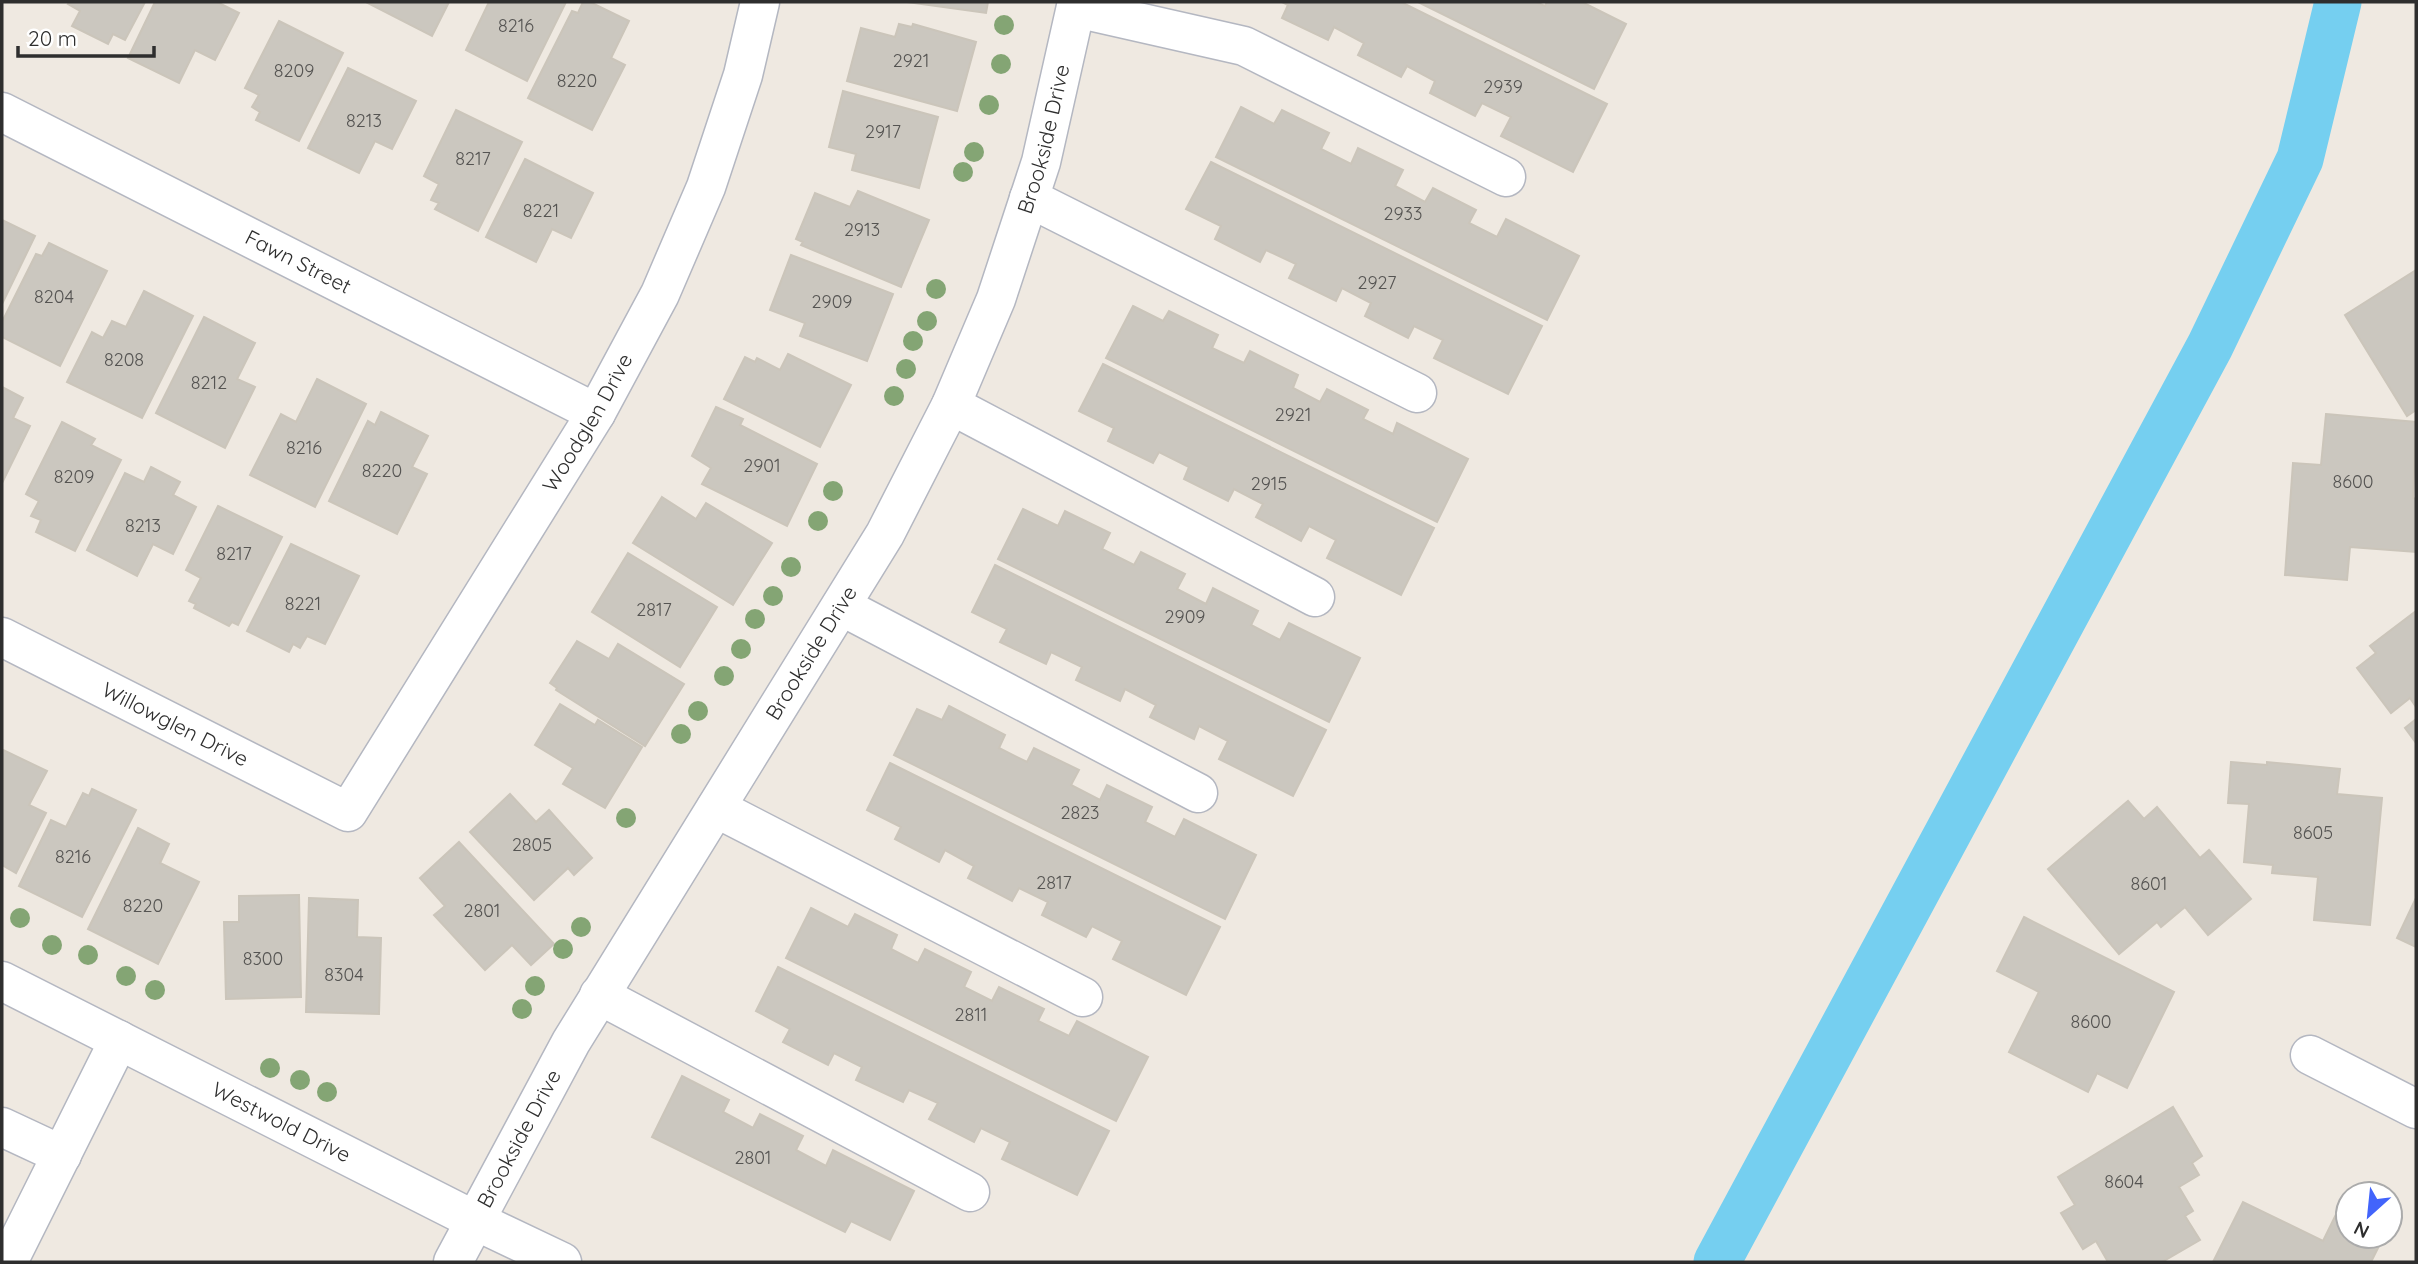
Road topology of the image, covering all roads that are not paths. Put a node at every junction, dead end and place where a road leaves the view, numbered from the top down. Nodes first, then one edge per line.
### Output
1 (760, 2) edge
2 (1077, 5) edge
3 (2, 112) edge
4 (1506, 177) dead end
5 (1029, 198) junction
6 (1417, 393) dead end
7 (951, 405) junction
8 (596, 413) junction
9 (1315, 597) dead end
10 (841, 606) junction
11 (2, 637) edge
12 (1198, 793) dead end
13 (716, 808) junction
14 (348, 812) joint
15 (2, 981) edge
16 (600, 995) junction
17 (1083, 997) dead end
18 (119, 1040) junction
19 (2310, 1055) dead end
20 (2416, 1109) edge
21 (2, 1126) edge
22 (62, 1155) junction
23 (970, 1192) dead end
24 (474, 1220) junction
25 (8, 1262) edge
26 (453, 1262) edge
27 (562, 1262) edge

1 - 8 street, Woodglen Drive
2 - 4 street
2 - 5 street, Brookside Drive
3 - 8 street, Fawn Street
5 - 6 street
5 - 7 street, Brookside Drive
7 - 9 street
7 - 10 street, Brookside Drive
8 - 14 street, Woodglen Drive
10 - 12 street
10 - 13 street, Brookside Drive
11 - 14 street, Willowglen Drive
13 - 16 street, Brookside Drive
13 - 17 street
15 - 18 street, Westwold Drive
16 - 23 street
16 - 24 street, Brookside Drive
18 - 22 street
18 - 24 street, Westwold Drive
19 - 20 street
21 - 22 street
22 - 25 street
24 - 26 street, Brookside Drive
24 - 27 street, Westwold Drive

